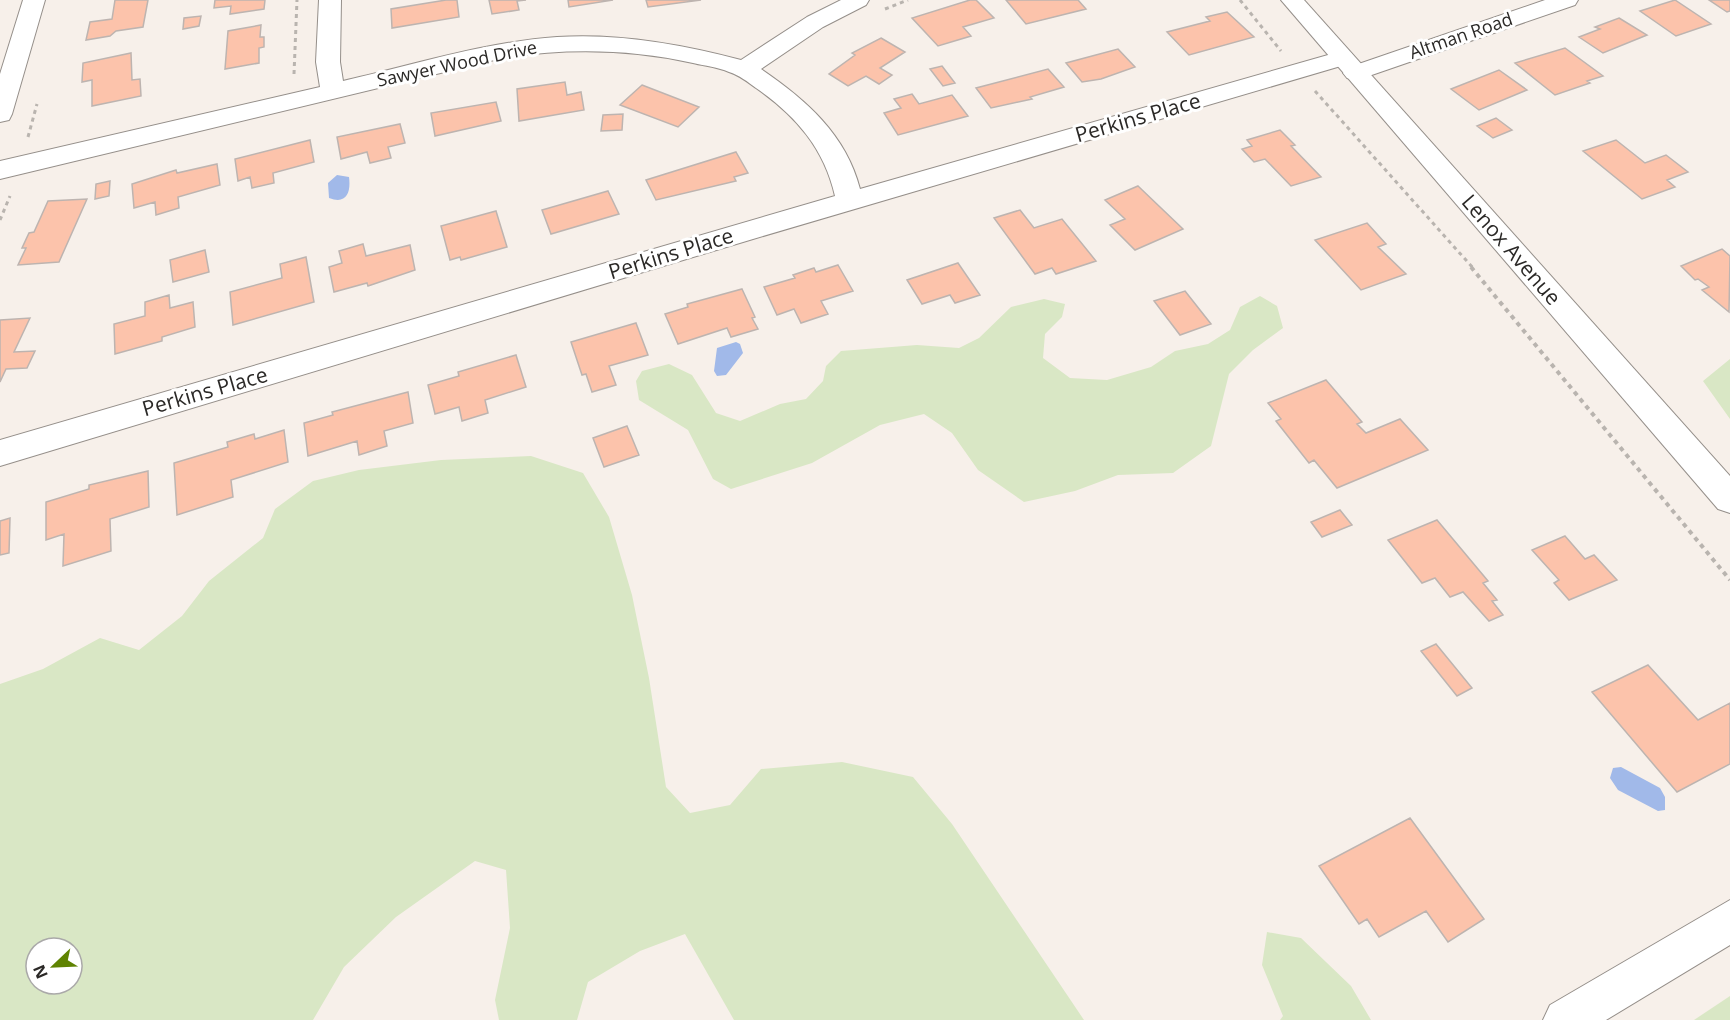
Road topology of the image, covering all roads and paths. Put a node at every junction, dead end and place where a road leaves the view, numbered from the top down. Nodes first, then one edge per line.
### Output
1 (34, 0) edge
2 (297, 0) edge
3 (330, 0) edge
4 (908, 0) edge
5 (1240, 0) edge
6 (1292, 0) edge
7 (1567, 0) edge
8 (867, 7) edge
9 (1349, 66) junction
10 (741, 68) junction
11 (1300, 71) junction
12 (293, 81) dead end
13 (333, 92) junction
14 (0, 114) edge
15 (0, 170) edge
16 (850, 202) junction
17 (0, 453) edge
18 (1730, 499) edge
19 (1730, 580) edge
20 (1730, 921) edge
21 (1565, 1020) edge

1 - 14 street
2 - 12 path
3 - 13 street
4 - 8 path
5 - 11 path
6 - 9 street, Lenox Avenue
7 - 9 street, Altman Road
8 - 10 street
9 - 11 street, Perkins Place
9 - 18 street, Lenox Avenue
10 - 13 street, Sawyer Wood Drive
10 - 16 street, Sawyer Wood Drive
11 - 16 street, Perkins Place
11 - 19 path
13 - 15 street, Sawyer Wood Drive
16 - 17 street, Perkins Place
20 - 21 street

